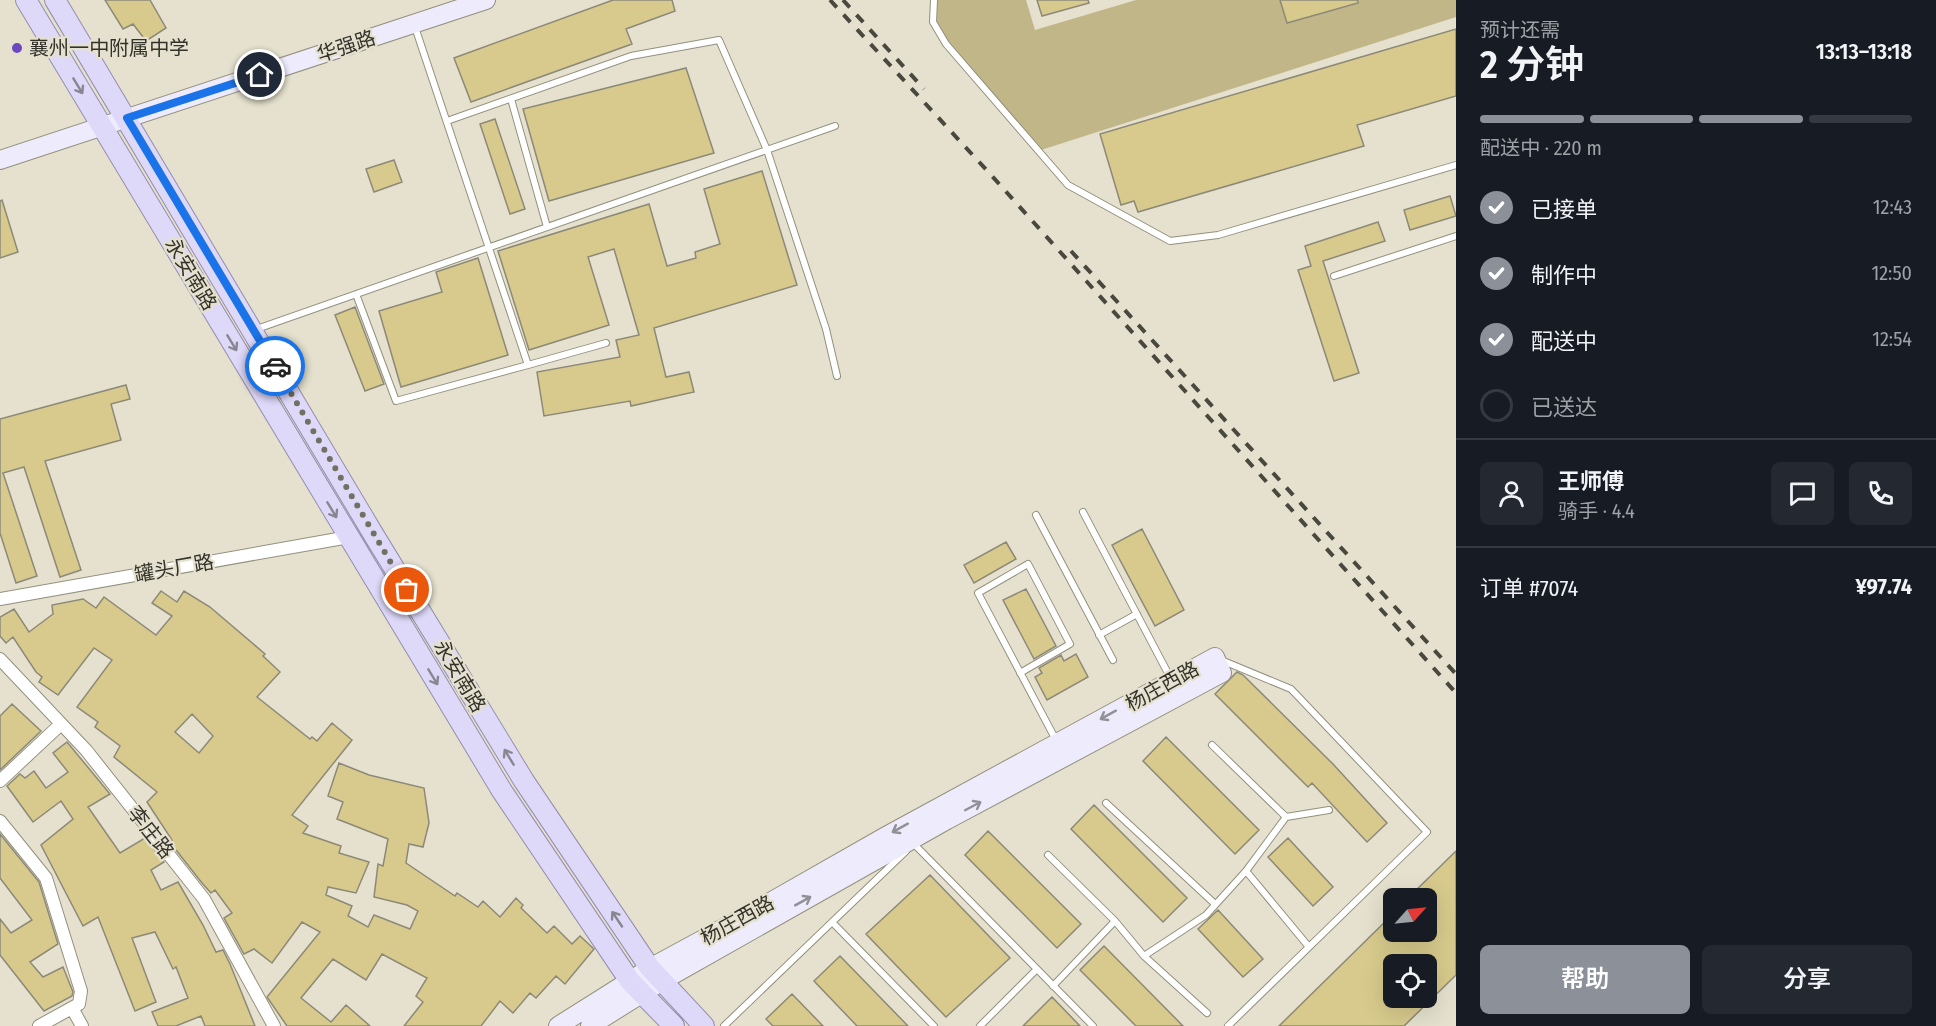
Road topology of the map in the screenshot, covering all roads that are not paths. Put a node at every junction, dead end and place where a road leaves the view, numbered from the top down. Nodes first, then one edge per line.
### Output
1 (26, 0) edge
2 (55, 0) edge
3 (486, 0) edge
4 (934, 0) edge
5 (414, 24) junction
6 (511, 99) junction
7 (127, 118) junction
8 (447, 121) junction
9 (102, 126) junction
10 (835, 126) dead end
11 (766, 150) junction
12 (0, 160) edge
13 (1456, 165) edge
14 (547, 227) junction
15 (1456, 236) edge
16 (490, 247) junction
17 (1334, 276) dead end
18 (356, 294) junction
19 (253, 330) junction
20 (606, 344) dead end
21 (528, 365) junction
22 (837, 376) dead end
23 (1083, 513) dead end
24 (1036, 515) dead end
25 (349, 537) junction
26 (0, 599) edge
27 (1137, 614) junction
28 (1100, 635) junction
29 (1215, 657) junction
30 (0, 659) edge
31 (1113, 660) dead end
32 (1020, 673) junction
33 (1172, 681) junction
34 (62, 724) junction
35 (1057, 743) junction
36 (1212, 745) dead end
37 (0, 781) edge
38 (1106, 803) dead end
39 (1329, 810) dead end
40 (1286, 817) junction
41 (0, 821) edge
42 (918, 838) junction
43 (1048, 855) dead end
44 (1246, 871) junction
45 (1215, 903) junction
46 (1115, 921) junction
47 (832, 922) junction
48 (1309, 947) junction
49 (1144, 956) junction
50 (1037, 969) junction
51 (656, 974) junction
52 (1053, 986) junction
53 (636, 987) junction
54 (72, 1008) junction
55 (1207, 1013) dead end
56 (39, 1026) edge
57 (82, 1026) edge
58 (273, 1026) edge
59 (558, 1026) edge
60 (590, 1026) edge
61 (674, 1026) edge
62 (704, 1026) edge
63 (724, 1026) edge
64 (934, 1026) edge
65 (980, 1026) edge
66 (1093, 1026) edge
67 (1228, 1026) edge

1 -> 9 main road, 永安南路
2 - 7 main road, 永安南路
3 - 5 street, 华强路
4 - 13 lane
5 - 7 street, 华强路
5 - 8 lane
6 - 8 lane
6 - 11 lane
6 - 14 lane
7 - 9 street, 华强路
7 - 19 main road, 永安南路
8 - 16 lane
9 - 12 street, 华强路
9 -> 25 main road, 永安南路
10 - 11 lane
11 - 14 lane
11 - 22 lane
14 - 16 lane
15 - 17 lane
16 - 18 lane
16 - 21 lane
18 - 19 lane
18 - 21 lane
51 -> 19 main road, 永安南路
20 - 21 lane
23 - 27 lane
24 - 28 lane
25 - 26 street, 罐头厂路
25 -> 53 main road, 永安南路
27 - 28 lane
27 - 33 lane
28 - 31 lane
29 - 33 street, 杨庄西路
42 -> 29 street, 杨庄西路
29 - 48 lane
30 - 34 street, 李庄路
32 - 32 lane
32 - 35 lane
33 -> 35 street, 杨庄西路
34 - 37 street
34 - 58 street, 李庄路
35 -> 51 street, 杨庄西路
36 - 40 lane
38 - 45 lane
39 - 40 lane
40 - 44 lane
41 - 54 street
42 - 47 lane
42 - 50 lane
51 -> 42 street, 杨庄西路
43 - 46 lane
44 - 45 lane
44 - 48 lane
45 - 49 lane
46 - 49 lane
46 - 52 lane
47 - 63 lane
47 - 64 lane
48 - 67 lane
49 - 55 lane
50 - 52 lane
50 - 65 lane
51 - 53 street, 杨庄西路
51 - 62 main road, 永安南路
52 - 66 lane
53 - 59 street, 杨庄西路
53 - 60 street, 杨庄西路
53 - 61 main road, 永安南路
54 - 56 street
54 - 57 street

